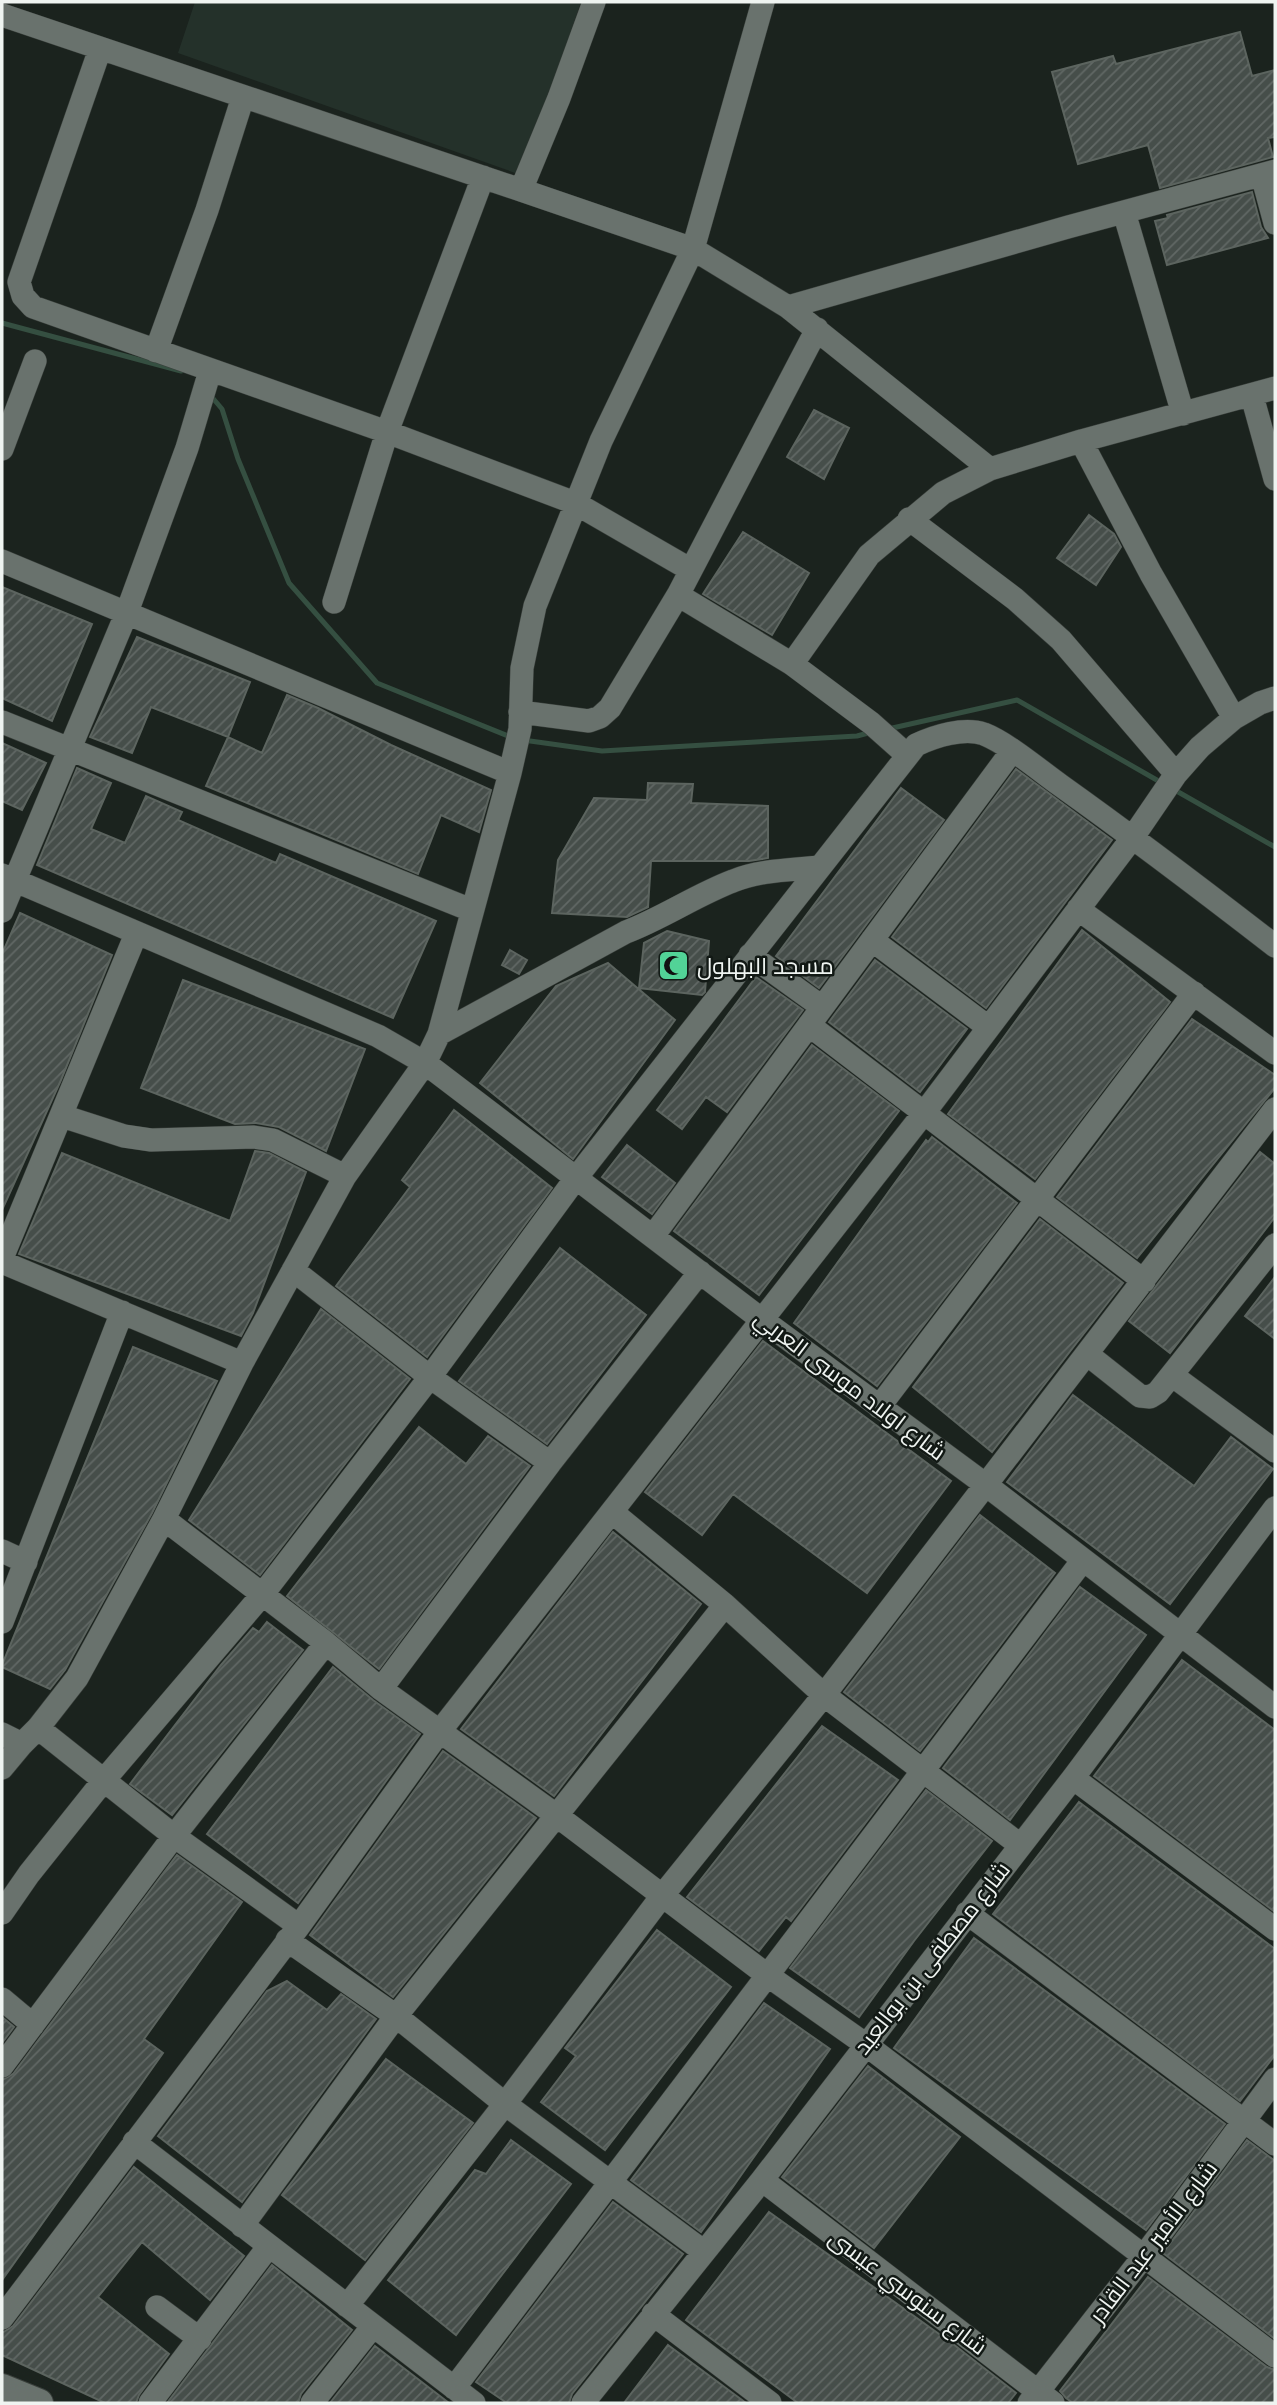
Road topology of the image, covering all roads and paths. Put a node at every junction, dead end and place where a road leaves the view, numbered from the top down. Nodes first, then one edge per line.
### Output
1 (594, 2) edge
2 (763, 2) edge
3 (2, 15) edge
4 (100, 49) junction
5 (243, 97) junction
6 (1268, 173) edge
7 (483, 177) junction
8 (521, 190) junction
9 (1124, 212) junction
10 (1275, 223) edge
11 (693, 249) junction
12 (788, 307) junction
13 (817, 329) junction
14 (156, 351) junction
15 (35, 361) dead end
16 (210, 371) junction
17 (1275, 388) edge
18 (1252, 396) junction
19 (1183, 414) junction
20 (387, 432) junction
21 (1081, 441) junction
22 (2, 449) edge
23 (990, 469) junction
24 (1275, 479) edge
25 (575, 503) junction
26 (909, 519) junction
27 (2, 562) edge
28 (691, 570) junction
29 (678, 595) junction
30 (334, 602) dead end
31 (127, 612) junction
32 (792, 664) junction
33 (1275, 698) edge
34 (1234, 718) junction
35 (2, 722) edge
36 (519, 730) junction
37 (70, 751) junction
38 (1012, 751) junction
39 (907, 755) junction
40 (510, 773) junction
41 (1176, 774) junction
42 (1133, 837) junction
43 (819, 867) junction
44 (8, 878) edge
45 (1078, 909) junction
46 (471, 910) junction
47 (2, 911) edge
48 (136, 934) junction
49 (872, 940) junction
50 (1275, 946) edge
51 (750, 955) junction
52 (1194, 993) junction
53 (816, 1016) junction
54 (988, 1027) junction
55 (439, 1034) junction
56 (1275, 1053) edge
57 (425, 1063) junction
58 (1275, 1109) edge
59 (924, 1113) junction
60 (62, 1116) junction
61 (345, 1176) junction
62 (576, 1178) junction
63 (1038, 1199) junction
64 (653, 1236) junction
65 (1275, 1245) edge
66 (2, 1260) edge
67 (293, 1270) junction
68 (700, 1272) junction
69 (1144, 1281) junction
70 (122, 1312) junction
71 (761, 1319) junction
72 (1087, 1354) junction
73 (242, 1363) junction
74 (1173, 1376) junction
75 (430, 1377) junction
76 (879, 1407) junction
77 (1275, 1451) edge
78 (550, 1463) junction
79 (986, 1485) junction
80 (1275, 1508) edge
81 (612, 1512) junction
82 (164, 1519) junction
83 (2, 1551) edge
84 (1083, 1560) junction
85 (26, 1562) junction
86 (262, 1595) junction
87 (725, 1605) junction
88 (2, 1622) edge
89 (1181, 1635) junction
90 (326, 1643) junction
91 (381, 1689) junction
92 (824, 1695) junction
93 (1275, 1707) edge
94 (440, 1731) junction
95 (21, 1735) edge
96 (2, 1768) edge
97 (922, 1772) junction
98 (1073, 1778) junction
99 (104, 1780) junction
100 (556, 1815) junction
101 (174, 1836) junction
102 (1020, 1845) junction
103 (662, 1896) junction
104 (2, 1913) edge
105 (967, 1913) junction
106 (1275, 1929) edge
107 (293, 1933) junction
108 (767, 1975) junction
109 (2, 1999) edge
110 (396, 2016) junction
111 (33, 2025) junction
112 (865, 2044) junction
113 (2, 2066) edge
114 (1275, 2079) edge
115 (505, 2104) junction
116 (1244, 2120) junction
117 (134, 2142) junction
118 (1275, 2144) edge
119 (762, 2180) junction
120 (611, 2183) junction
121 (242, 2226) junction
122 (269, 2246) junction
123 (704, 2251) junction
124 (1144, 2256) junction
125 (347, 2306) junction
126 (157, 2307) dead end
127 (653, 2314) junction
128 (2, 2318) edge
129 (373, 2326) junction
130 (200, 2339) junction
131 (1275, 2356) edge
132 (2, 2388) edge
133 (454, 2388) junction
134 (1040, 2399) edge
135 (39, 2403) edge
136 (150, 2403) edge
137 (312, 2403) edge
138 (474, 2403) edge
139 (583, 2403) edge
140 (770, 2403) edge

1 - 8 street
2 - 11 street
3 - 4 street
4 - 5 street
4 - 14 street
5 - 7 street
5 - 14 street
6 - 9 street
6 - 10 street
7 - 8 street
7 - 20 street
8 - 11 street
9 - 12 street
9 - 19 street
11 - 12 street
11 - 25 street
12 - 13 street
13 - 23 street
13 - 28 street
14 - 16 street
15 - 22 street
16 - 20 street
16 - 31 street
17 - 18 street
18 - 19 street
18 - 24 street
19 - 21 street
20 - 25 street
20 - 30 street
21 - 23 street
21 - 34 street
23 - 26 street
25 - 28 street
25 - 36 street
26 - 32 street
26 - 41 street
27 - 31 street
28 - 29 street
29 - 32 street
29 - 36 street
31 - 37 street
31 - 40 street
32 - 39 street
33 - 34 street
34 - 41 street
35 - 37 street
36 - 40 street
37 - 44 street
37 - 46 street
38 - 39 street
38 - 42 street
38 - 49 street
39 - 43 street
40 - 46 street
41 - 42 street
42 - 45 street
42 - 50 street
43 - 51 street
43 - 55 street
44 - 47 street
44 - 48 street, شارع اولاد موسى العربي
45 - 52 street
45 - 54 street
46 - 55 street
48 - 57 street, شارع اولاد موسى العربي
48 - 60 street
49 - 53 street
49 - 54 street
51 - 53 street
51 - 62 street
52 - 56 street
52 - 63 street
53 - 59 street
53 - 64 street
54 - 59 street
55 - 57 street
57 - 61 street
57 - 62 street, شارع اولاد موسى العربي
58 - 69 street
59 - 63 street
59 - 71 street
60 - 61 street
60 - 66 street
61 - 67 street
62 - 64 street, شارع اولاد موسى العربي
62 - 75 street
63 - 69 street
63 - 76 street
64 - 68 street, شارع اولاد موسى العربي
65 - 74 street
66 - 70 street
67 - 73 street
67 - 75 street
68 - 71 street, شارع اولاد موسى العربي
68 - 78 street
69 - 72 street
70 - 73 street
70 - 85 street
71 - 76 street, شارع اولاد موسى العربي
71 - 81 street
72 - 74 street
72 - 79 street
73 - 82 street
74 - 77 street
75 - 78 street
75 - 86 street
76 - 79 street, شارع اولاد موسى العربي
78 - 91 street
79 - 84 street, شارع اولاد موسى العربي
79 - 92 street
80 - 89 street, شارع مصطفى بن بوالعيد
81 - 87 street
81 - 94 street
82 - 86 street
82 - 95 street
83 - 85 street
84 - 89 street, شارع اولاد موسى العربي
84 - 97 street
85 - 88 street
86 - 90 street
86 - 99 street
87 - 92 street
87 - 100 street
89 - 93 street, شارع اولاد موسى العربي
89 - 98 street, شارع مصطفى بن بوالعيد
90 - 91 street
90 - 101 street
91 - 94 street
92 - 97 street
92 - 103 street
94 - 100 street
94 - 107 street
95 - 96 street
95 - 99 street
97 - 102 street
97 - 108 street
98 - 102 street, شارع مصطفى بن بوالعيد
98 - 106 street
99 - 101 street
99 - 104 street
100 - 103 street
100 - 110 street
101 - 107 street
101 - 111 street
102 - 105 street, شارع مصطفى بن بوالعيد
103 - 108 street
103 - 115 street
105 - 112 street, شارع مصطفى بن بوالعيد
105 - 116 street
107 - 110 street
107 - 117 street
108 - 112 street
108 - 120 street
109 - 111 street
110 - 115 street
110 - 121 street
111 - 113 street
112 - 119 street, شارع مصطفى بن بوالعيد
112 - 124 street
114 - 116 street, شارع الأمير عبد القادر
115 - 120 street
115 - 125 street
116 - 118 street
116 - 124 street, شارع الأمير عبد القادر
117 - 121 street
117 - 128 street
119 - 123 street, شارع مصطفى بن بوالعيد
119 - 134 street, شارع سنوسي عيسى
120 - 123 street
120 - 133 street
121 - 122 street
122 - 125 street
122 - 130 street
123 - 127 street, شارع مصطفى بن بوالعيد
124 - 131 street
124 - 134 street, شارع الأمير عبد القادر
125 - 129 street
126 - 130 street
127 - 139 street, شارع مصطفى بن بوالعيد
127 - 140 street
129 - 133 street
129 - 137 street
130 - 136 street
132 - 135 street
133 - 138 street

